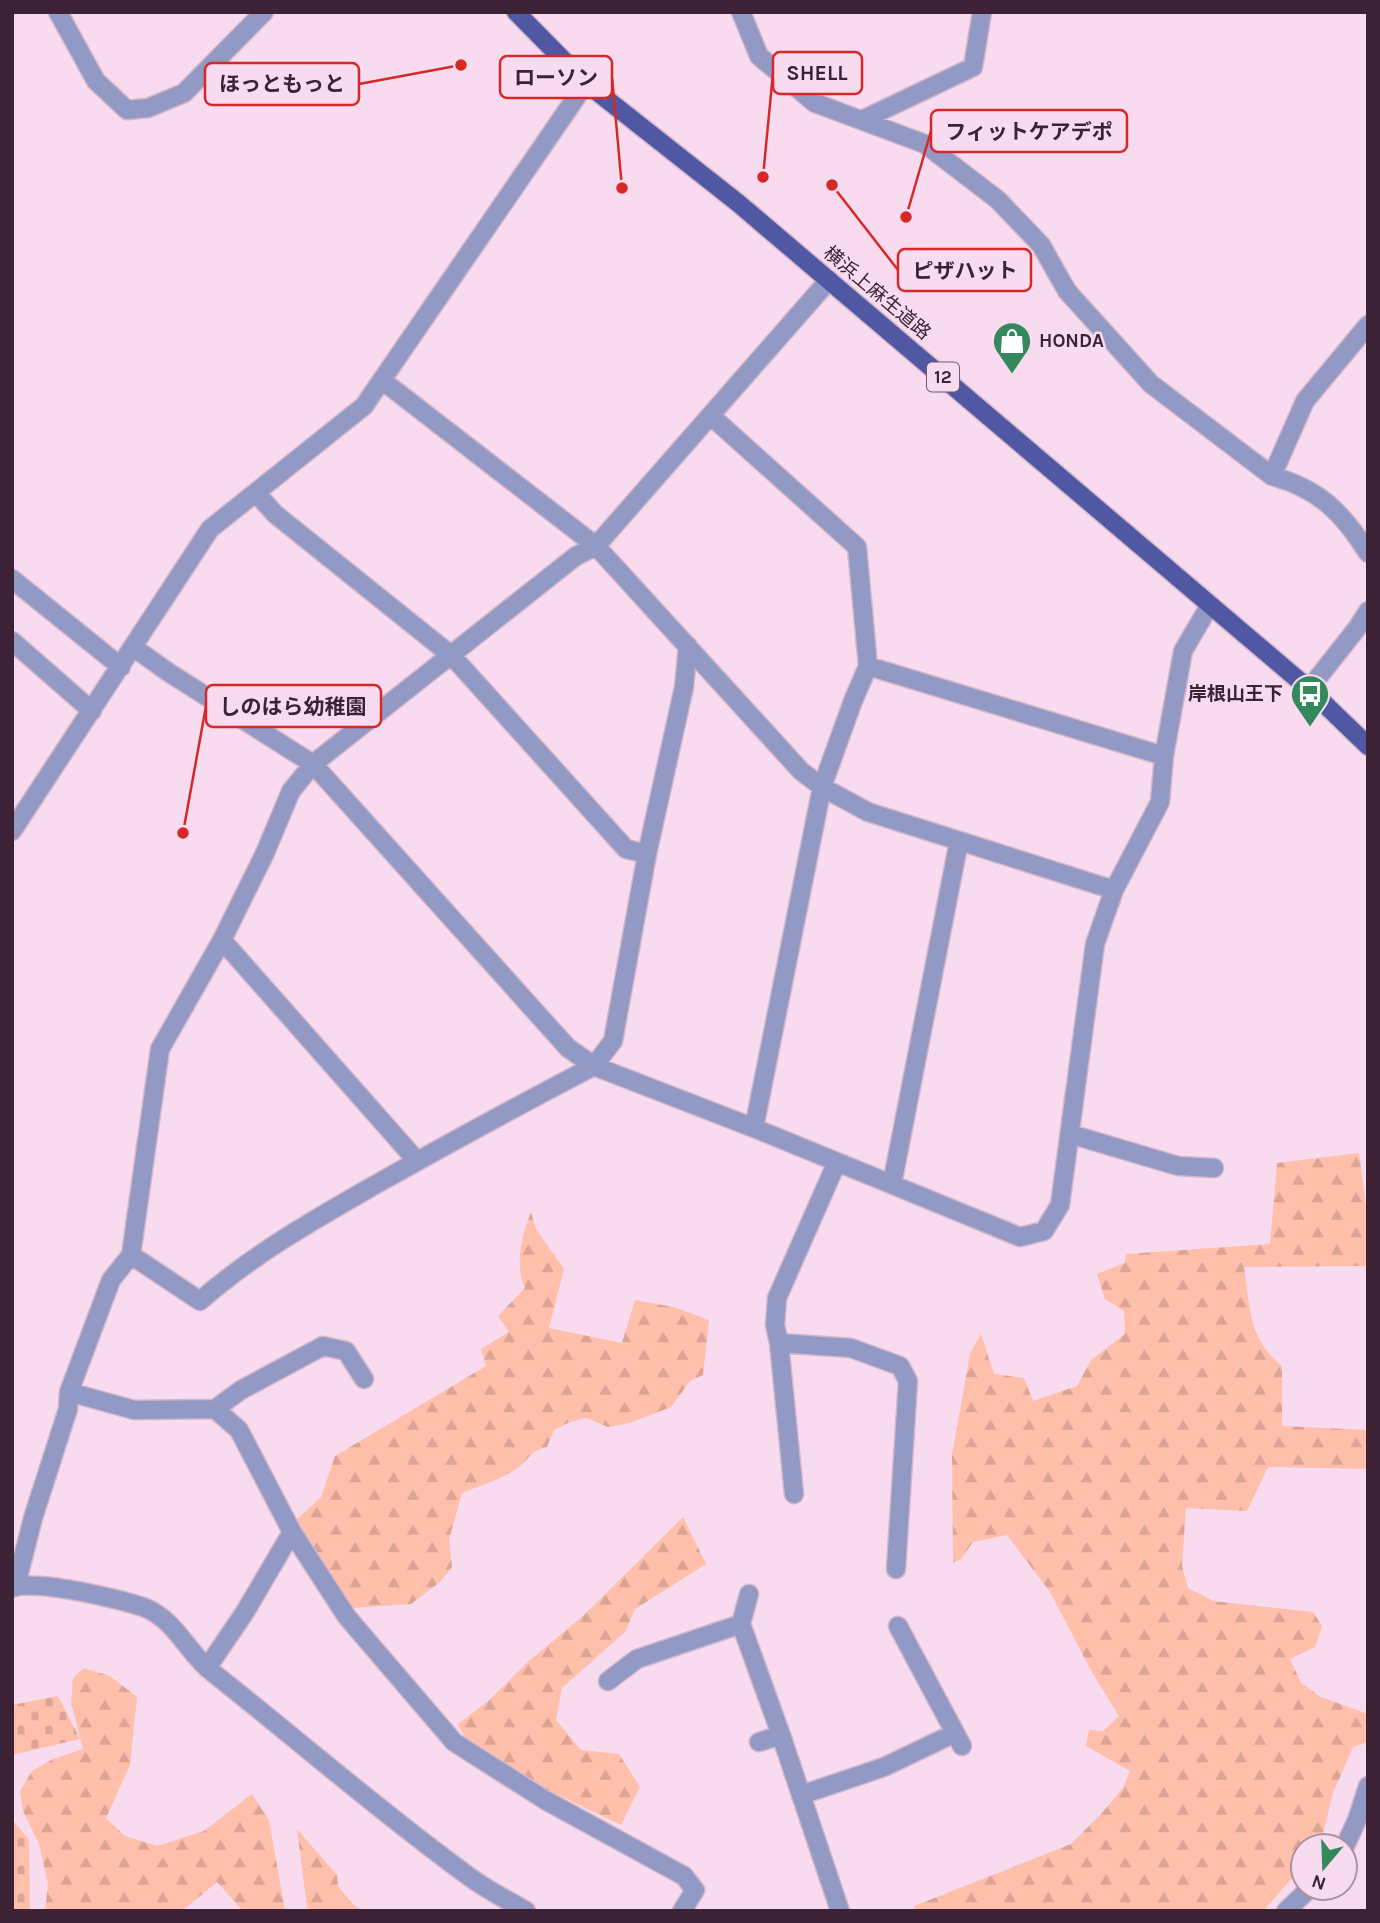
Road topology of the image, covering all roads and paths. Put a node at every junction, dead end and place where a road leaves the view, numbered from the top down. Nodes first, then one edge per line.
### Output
1 (58, 12) edge
2 (264, 12) edge
3 (516, 12) edge
4 (741, 12) edge
5 (982, 12) edge
6 (586, 83) junction
7 (862, 120) junction
8 (829, 280) junction
9 (1368, 325) edge
10 (383, 381) junction
11 (711, 416) junction
12 (1272, 476) junction
13 (256, 493) junction
14 (596, 546) junction
15 (1368, 553) edge
16 (12, 579) edge
17 (1210, 606) junction
18 (1368, 611) edge
19 (12, 641) edge
20 (688, 646) junction
21 (133, 647) junction
22 (452, 656) junction
23 (868, 666) junction
24 (121, 667) junction
25 (1309, 689) junction
26 (92, 711) junction
27 (1368, 746) edge
28 (1164, 756) junction
29 (313, 764) junction
30 (822, 787) junction
31 (12, 831) edge
32 (960, 841) junction
33 (647, 854) junction
34 (1114, 890) junction
35 (222, 940) junction
36 (594, 1066) junction
37 (754, 1128) junction
38 (1070, 1134) junction
39 (417, 1161) junction
40 (837, 1162) junction
41 (1214, 1168) dead end
42 (892, 1184) junction
43 (131, 1255) junction
44 (779, 1343) junction
45 (364, 1379) dead end
46 (69, 1392) junction
47 (215, 1409) junction
48 (794, 1494) dead end
49 (292, 1532) junction
50 (896, 1569) dead end
51 (14, 1587) edge
52 (750, 1594) dead end
53 (741, 1625) junction
54 (898, 1626) dead end
55 (937, 1658) dead end
56 (920, 1667) junction
57 (207, 1668) junction
58 (608, 1681) dead end
59 (781, 1735) junction
60 (758, 1742) dead end
61 (1368, 1786) edge
62 (801, 1795) junction
63 (1352, 1832) edge
64 (526, 1911) edge
65 (682, 1911) edge
66 (840, 1911) edge

1 - 2 street
3 - 6 main road, 横浜上麻生道路 / 12
4 - 7 street
5 - 7 street
6 - 8 main road, 横浜上麻生道路 / 12
6 - 10 street
7 - 12 street
8 - 11 street
8 - 17 main road, 横浜上麻生道路 / 12
9 - 12 street
10 - 13 street
10 - 14 street
11 - 14 street
11 - 23 street
12 - 15 street
13 - 21 street
13 - 22 street
14 - 20 street
14 - 22 street
16 - 24 street
17 - 25 main road, 横浜上麻生道路 / 12
17 - 28 street
18 - 25 street
19 - 26 street
20 - 30 street
20 - 33 street
21 - 24 street
21 - 29 street
22 - 29 street
22 - 33 street
23 - 28 street
23 - 30 street
24 - 26 street
25 - 27 main road, 横浜上麻生道路 / 12
26 - 31 street
28 - 34 street
29 - 35 street
29 - 36 street
30 - 32 street
30 - 37 street
32 - 34 street
32 - 42 street
33 - 36 street
34 - 38 street
35 - 39 street
35 - 43 street
36 - 37 street
36 - 39 street
37 - 40 street
38 - 41 street
38 - 42 street
39 - 43 street
40 - 42 street
40 - 44 street
43 - 46 street
44 - 48 street
44 - 50 street
45 - 47 street
46 - 47 street
46 - 51 street
47 - 49 street
49 - 57 street
49 - 65 street
51 - 57 street
52 - 53 street
53 - 58 street
53 - 59 street
54 - 56 street
55 - 56 street
56 - 62 street
57 - 64 street
59 - 60 street
59 - 62 street
61 - 63 street
62 - 66 street

